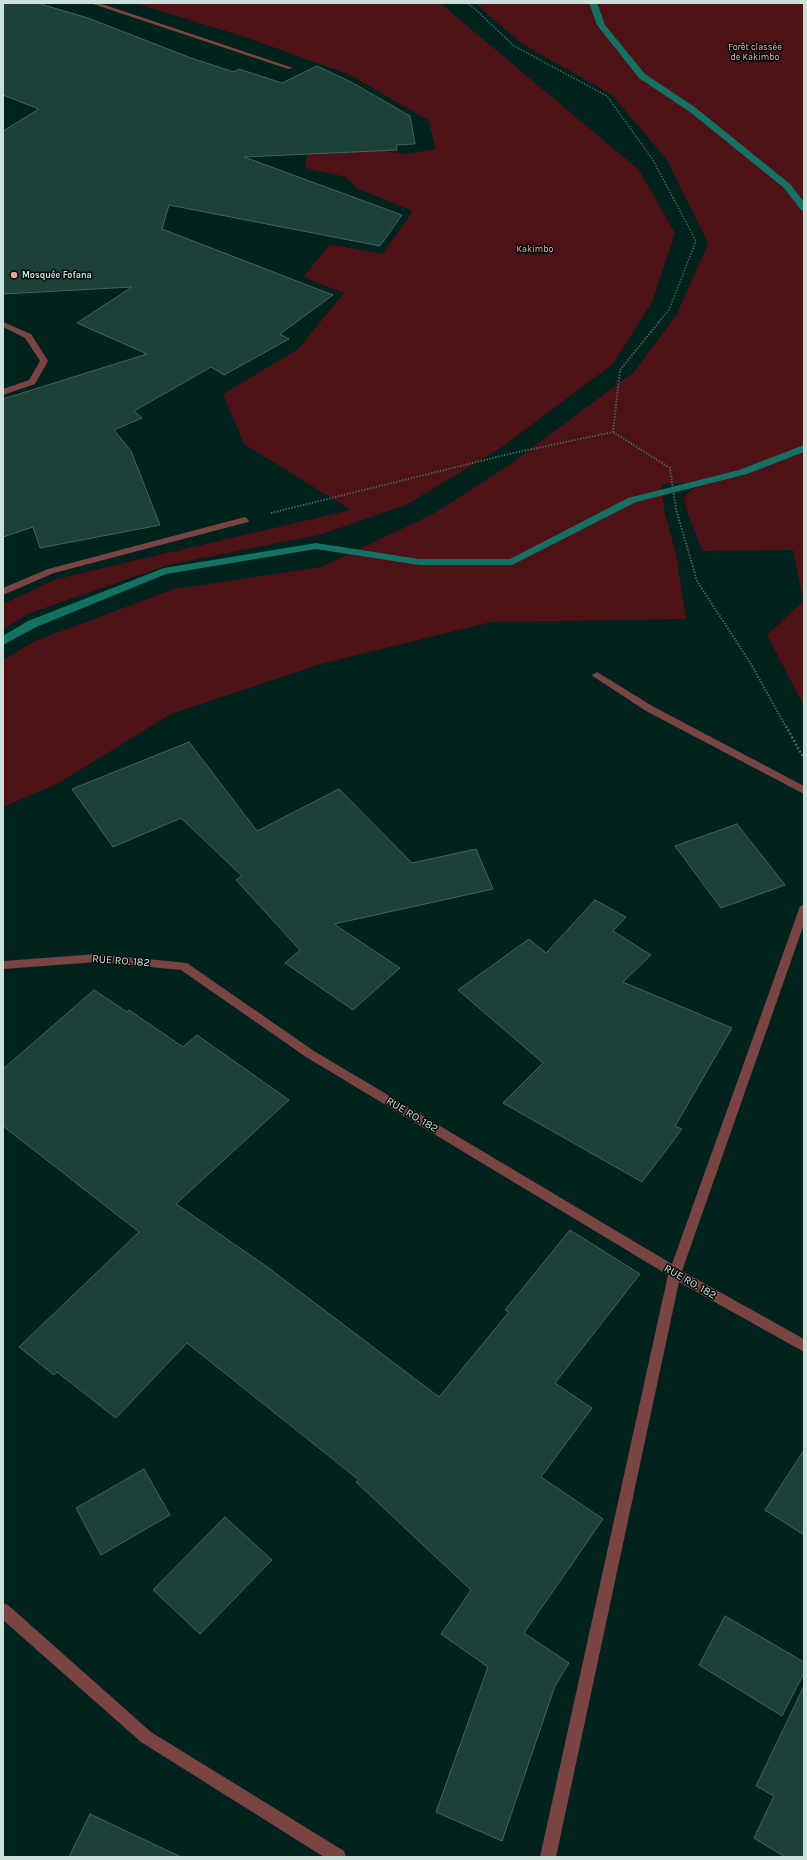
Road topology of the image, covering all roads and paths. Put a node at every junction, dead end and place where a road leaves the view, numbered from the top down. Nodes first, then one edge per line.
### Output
1 (93, 3) edge
2 (466, 3) edge
3 (290, 68) dead end
4 (3, 324) edge
5 (3, 392) edge
6 (613, 432) junction
7 (244, 520) joint
8 (3, 592) edge
9 (597, 675) dead end
10 (804, 759) edge
11 (804, 790) edge
12 (804, 909) edge
13 (3, 965) edge
14 (675, 1274) junction
15 (804, 1346) edge
16 (3, 1610) edge
17 (338, 1857) edge
18 (548, 1857) edge

1 - 3 street
2 - 6 path
4 - 5 street
6 - 7 path
6 - 10 path
7 - 8 street
9 - 11 street
12 - 14 street
13 - 14 street, RUE RO. 182
14 - 15 street, RUE RO. 182
14 - 18 street
16 - 17 street

